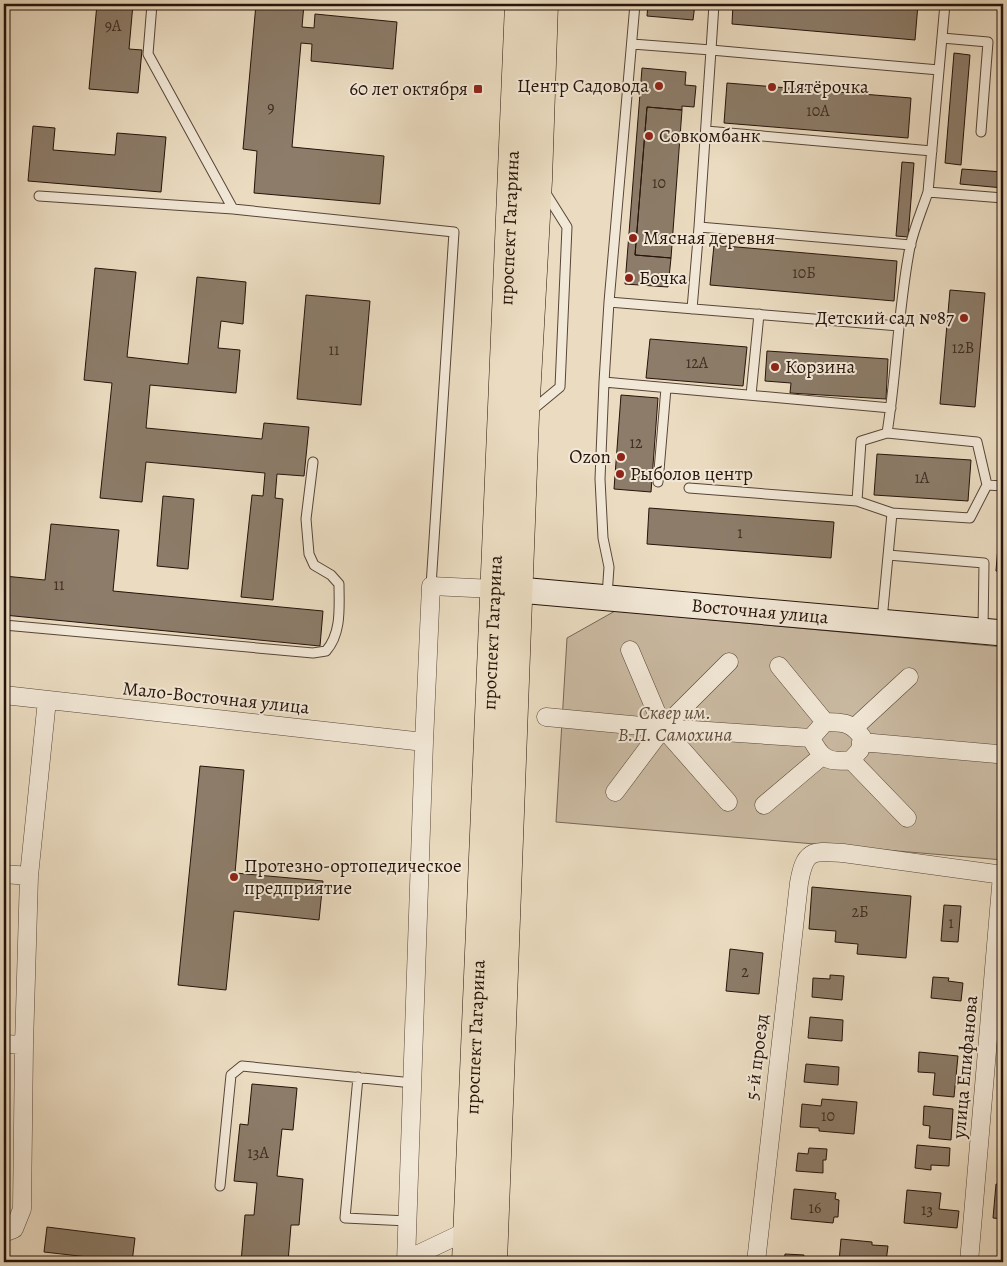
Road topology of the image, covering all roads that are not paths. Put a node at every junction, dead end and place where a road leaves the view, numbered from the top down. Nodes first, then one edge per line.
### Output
1 (152, 4) edge
2 (519, 4) edge
3 (544, 4) edge
4 (635, 4) edge
5 (714, 4) edge
6 (946, 4) edge
7 (942, 38) junction
8 (632, 44) junction
9 (711, 50) junction
10 (940, 70) junction
11 (706, 131) junction
12 (981, 132) dead end
13 (932, 150) junction
14 (928, 192) junction
15 (39, 196) dead end
16 (1003, 198) edge
17 (234, 209) junction
18 (699, 227) junction
19 (910, 245) junction
20 (609, 302) junction
21 (692, 309) junction
22 (759, 314) junction
23 (899, 326) junction
24 (604, 382) junction
25 (666, 388) junction
26 (751, 395) junction
27 (891, 408) junction
28 (887, 433) junction
29 (313, 462) dead end
30 (658, 482) dead end
31 (987, 485) junction
32 (1003, 486) edge
33 (689, 488) dead end
34 (857, 501) junction
35 (892, 513) junction
36 (888, 555) junction
37 (431, 586) junction
38 (507, 589) junction
39 (607, 598) junction
40 (882, 622) junction
41 (4, 625) edge
42 (993, 632) edge
43 (630, 650) dead end
44 (729, 662) dead end
45 (778, 666) dead end
46 (909, 677) dead end
47 (4, 695) edge
48 (47, 700) junction
49 (546, 717) dead end
50 (825, 722) junction
51 (663, 728) junction
52 (858, 735) junction
53 (811, 738) junction
54 (424, 742) junction
55 (997, 754) dead end
56 (822, 756) junction
57 (851, 760) junction
58 (615, 792) dead end
59 (728, 802) dead end
60 (764, 805) dead end
61 (907, 818) dead end
62 (4, 874) edge
63 (1003, 875) edge
64 (29, 876) junction
65 (4, 1044) edge
66 (24, 1045) junction
67 (358, 1077) junction
68 (413, 1083) junction
69 (220, 1186) dead end
70 (408, 1221) junction
71 (467, 1231) junction
72 (4, 1233) edge
73 (406, 1261) edge
74 (466, 1262) edge
75 (493, 1262) edge
76 (756, 1262) edge
77 (969, 1262) edge

1 - 17 lane
2 - 38 main road, проспект Гагарина
3 - 38 main road, проспект Гагарина
4 - 8 lane
5 - 9 lane
6 - 7 lane
7 - 10 lane
7 - 12 lane
8 - 9 lane
8 - 20 lane
9 - 10 lane
9 - 11 lane
10 - 13 lane
11 - 13 lane
11 - 18 lane
13 - 14 lane
14 - 16 lane
14 - 19 lane
15 - 17 lane
17 - 37 lane
18 - 19 lane
18 - 21 lane
19 - 23 lane
20 - 21 lane
20 - 24 lane
21 - 22 lane
22 - 23 lane
22 - 26 lane
23 - 27 lane
24 - 25 lane
24 - 39 lane
25 - 26 lane
25 - 30 lane
26 - 27 lane
27 - 28 lane
28 - 31 lane
28 - 34 lane
29 - 41 lane
31 - 32 lane
31 - 35 lane
33 - 34 lane
34 - 35 lane
35 - 36 lane
36 - 40 lane
36 - 42 lane
37 - 38 street
37 - 54 street
38 - 39 main road, Восточная улица
38 - 71 main road, проспект Гагарина
38 - 75 main road, проспект Гагарина
39 - 40 main road, Восточная улица
40 - 42 main road, Восточная улица
43 - 51 street
44 - 51 street
45 - 50 street
46 - 52 street
47 - 48 street, Мало-Восточная улица
48 - 54 street, Мало-Восточная улица
48 - 64 street
49 - 51 street
50 - 52 street
50 - 53 street
51 - 53 street
51 - 58 street
51 - 59 street
52 - 55 street
52 - 57 street
53 - 56 street
54 - 68 street
56 - 57 street
56 - 60 street
57 - 61 street
62 - 64 street
63 - 76 street, 5-й проезд
63 - 77 street, улица Епифанова
64 - 66 street
65 - 66 street
66 - 72 street
67 - 68 lane
67 - 69 lane
67 - 70 lane
68 - 70 street
70 - 73 street
71 - 73 street
71 - 74 main road, проспект Гагарина

